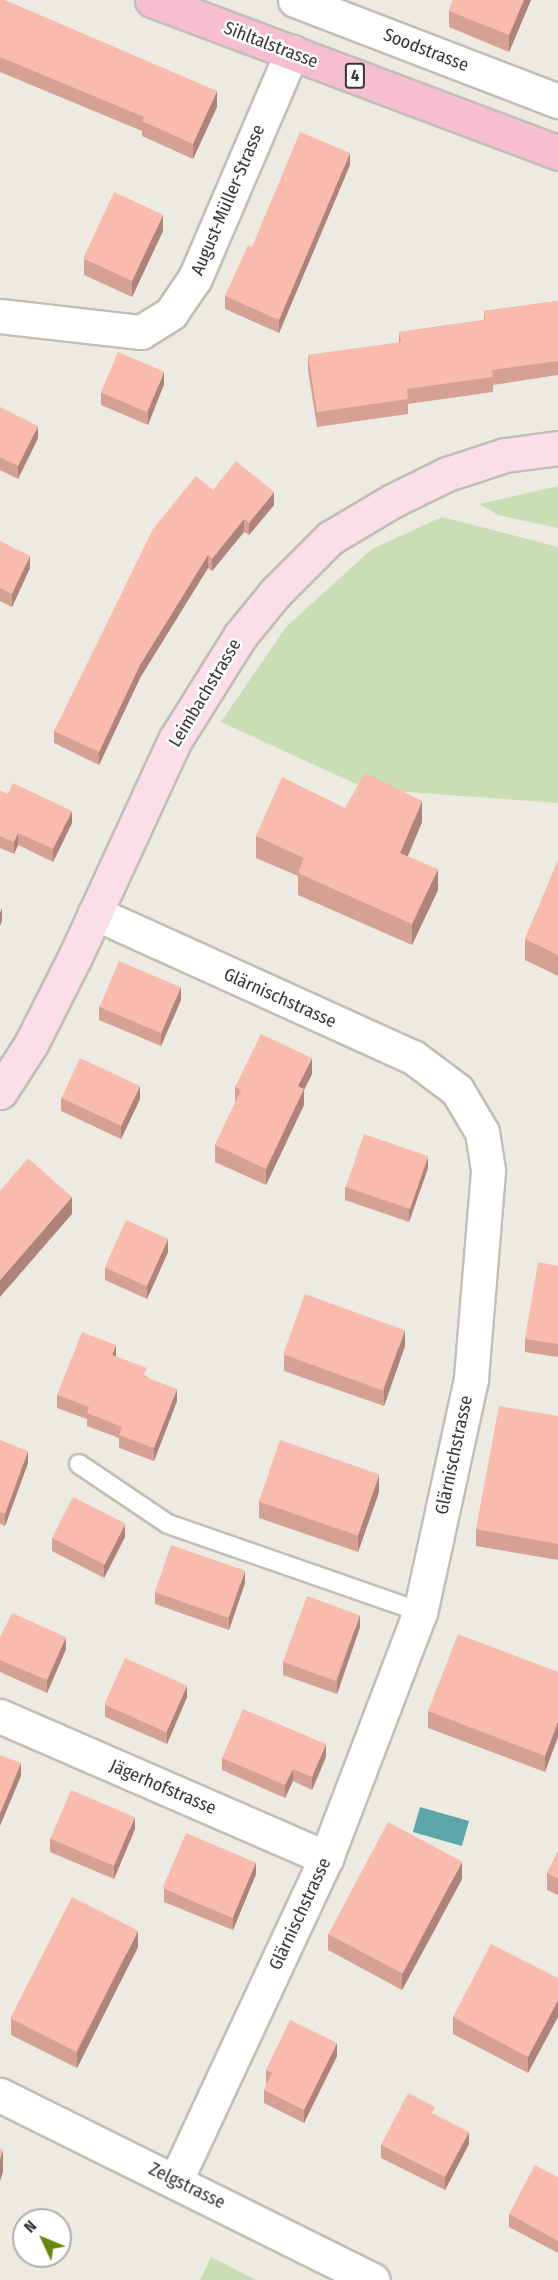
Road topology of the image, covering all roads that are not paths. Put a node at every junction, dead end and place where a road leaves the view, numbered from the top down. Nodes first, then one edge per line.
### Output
1 (152, 0) edge
2 (295, 0) edge
3 (292, 52) junction
4 (558, 101) edge
5 (558, 153) edge
6 (0, 316) edge
7 (558, 448) edge
8 (95, 913) junction
9 (0, 1092) edge
10 (79, 1464) dead end
11 (420, 1612) junction
12 (0, 1716) edge
13 (326, 1858) junction
14 (0, 2095) edge
15 (176, 2180) junction
16 (373, 2280) edge

1 - 3 main road, Sihltalstrasse / 4
2 - 4 street, Soodstrasse
3 - 5 main road, Sihltalstrasse / 4
3 - 6 street, August-Müller-Strasse
7 - 8 street, Leimbachstrasse
8 - 9 street, Leimbachstrasse
8 - 11 street, Glärnischstrasse
10 - 11 lane
11 - 13 street, Glärnischstrasse
12 - 13 street, Jägerhofstrasse
13 - 15 street, Glärnischstrasse
14 - 15 street, Zelgstrasse
15 - 16 street, Zelgstrasse

